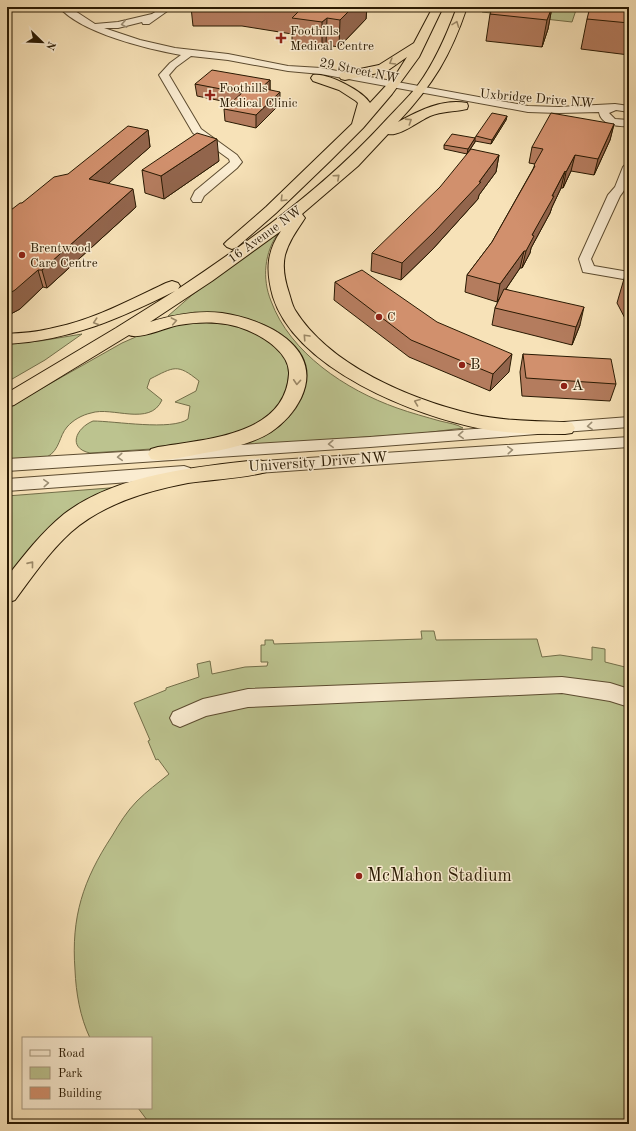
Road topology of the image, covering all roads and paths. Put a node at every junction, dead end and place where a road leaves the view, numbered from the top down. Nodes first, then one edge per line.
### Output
1 (63, 7) edge
2 (169, 7) edge
3 (438, 7) edge
4 (448, 7) edge
5 (462, 7) edge
6 (155, 16) junction
7 (92, 25) junction
8 (440, 28) dead end
9 (124, 38) junction
10 (423, 38) junction
11 (430, 49) dead end
12 (189, 53) junction
13 (300, 71) junction
14 (345, 76) junction
15 (317, 78) junction
16 (391, 88) junction
17 (414, 91) junction
18 (462, 106) junction
19 (611, 108) junction
20 (629, 109) edge
21 (611, 121) junction
22 (629, 123) edge
23 (358, 125) junction
24 (375, 140) junction
25 (629, 167) edge
26 (625, 188) edge
27 (197, 199) dead end
28 (308, 203) junction
29 (629, 276) edge
30 (182, 282) junction
31 (7, 339) edge
32 (98, 348) junction
33 (7, 388) edge
34 (7, 401) edge
35 (629, 422) edge
36 (565, 428) junction
37 (629, 442) edge
38 (158, 454) junction
39 (7, 465) edge
40 (259, 467) junction
41 (7, 485) edge
42 (7, 594) edge
43 (629, 698) edge
44 (180, 718) dead end

1 - 7 street, 29 Street NW
2 - 6 street
3 - 10 highway, 16 Avenue NW
4 - 8 highway
17 -> 5 highway, 16 Avenue NW
6 -> 7 street
6 - 9 street
7 - 9 street, 29 Street NW
9 - 12 street, 29 Street NW
10 -> 14 highway
10 - 16 highway, 16 Avenue NW
11 - 17 highway
12 - 13 street, 29 Street NW
12 - 27 street
13 - 14 street, 29 Street NW
13 - 15 street, 29 Street NW
14 - 16 street, 29 Street NW
15 - 16 street, 29 Street NW
15 - 23 highway
16 - 17 street, 29 Street NW
16 - 23 highway, 16 Avenue NW
17 - 18 street, Uxbridge Drive NW
17 - 19 street, Uxbridge Drive NW
17 - 24 highway, 16 Avenue NW
18 - 21 street, Uxbridge Drive NW
24 -> 18 highway
19 - 20 street, Uxbridge Drive NW
19 - 21 street
21 - 22 street, Uxbridge Drive NW
23 -> 30 highway, 16 Avenue NW
28 -> 24 highway, 16 Avenue NW
25 - 26 street
26 - 29 street
28 - 32 highway, 16 Avenue NW
36 -> 28 highway
30 -> 31 highway
30 - 33 highway, 16 Avenue NW
32 - 34 highway, 16 Avenue NW
32 -> 38 highway
35 -> 36 street, University Drive NW
36 -> 38 street, University Drive NW
40 -> 37 street, University Drive NW
38 -> 39 street, University Drive NW
41 -> 40 street, University Drive NW
42 -> 40 highway
43 - 44 street

